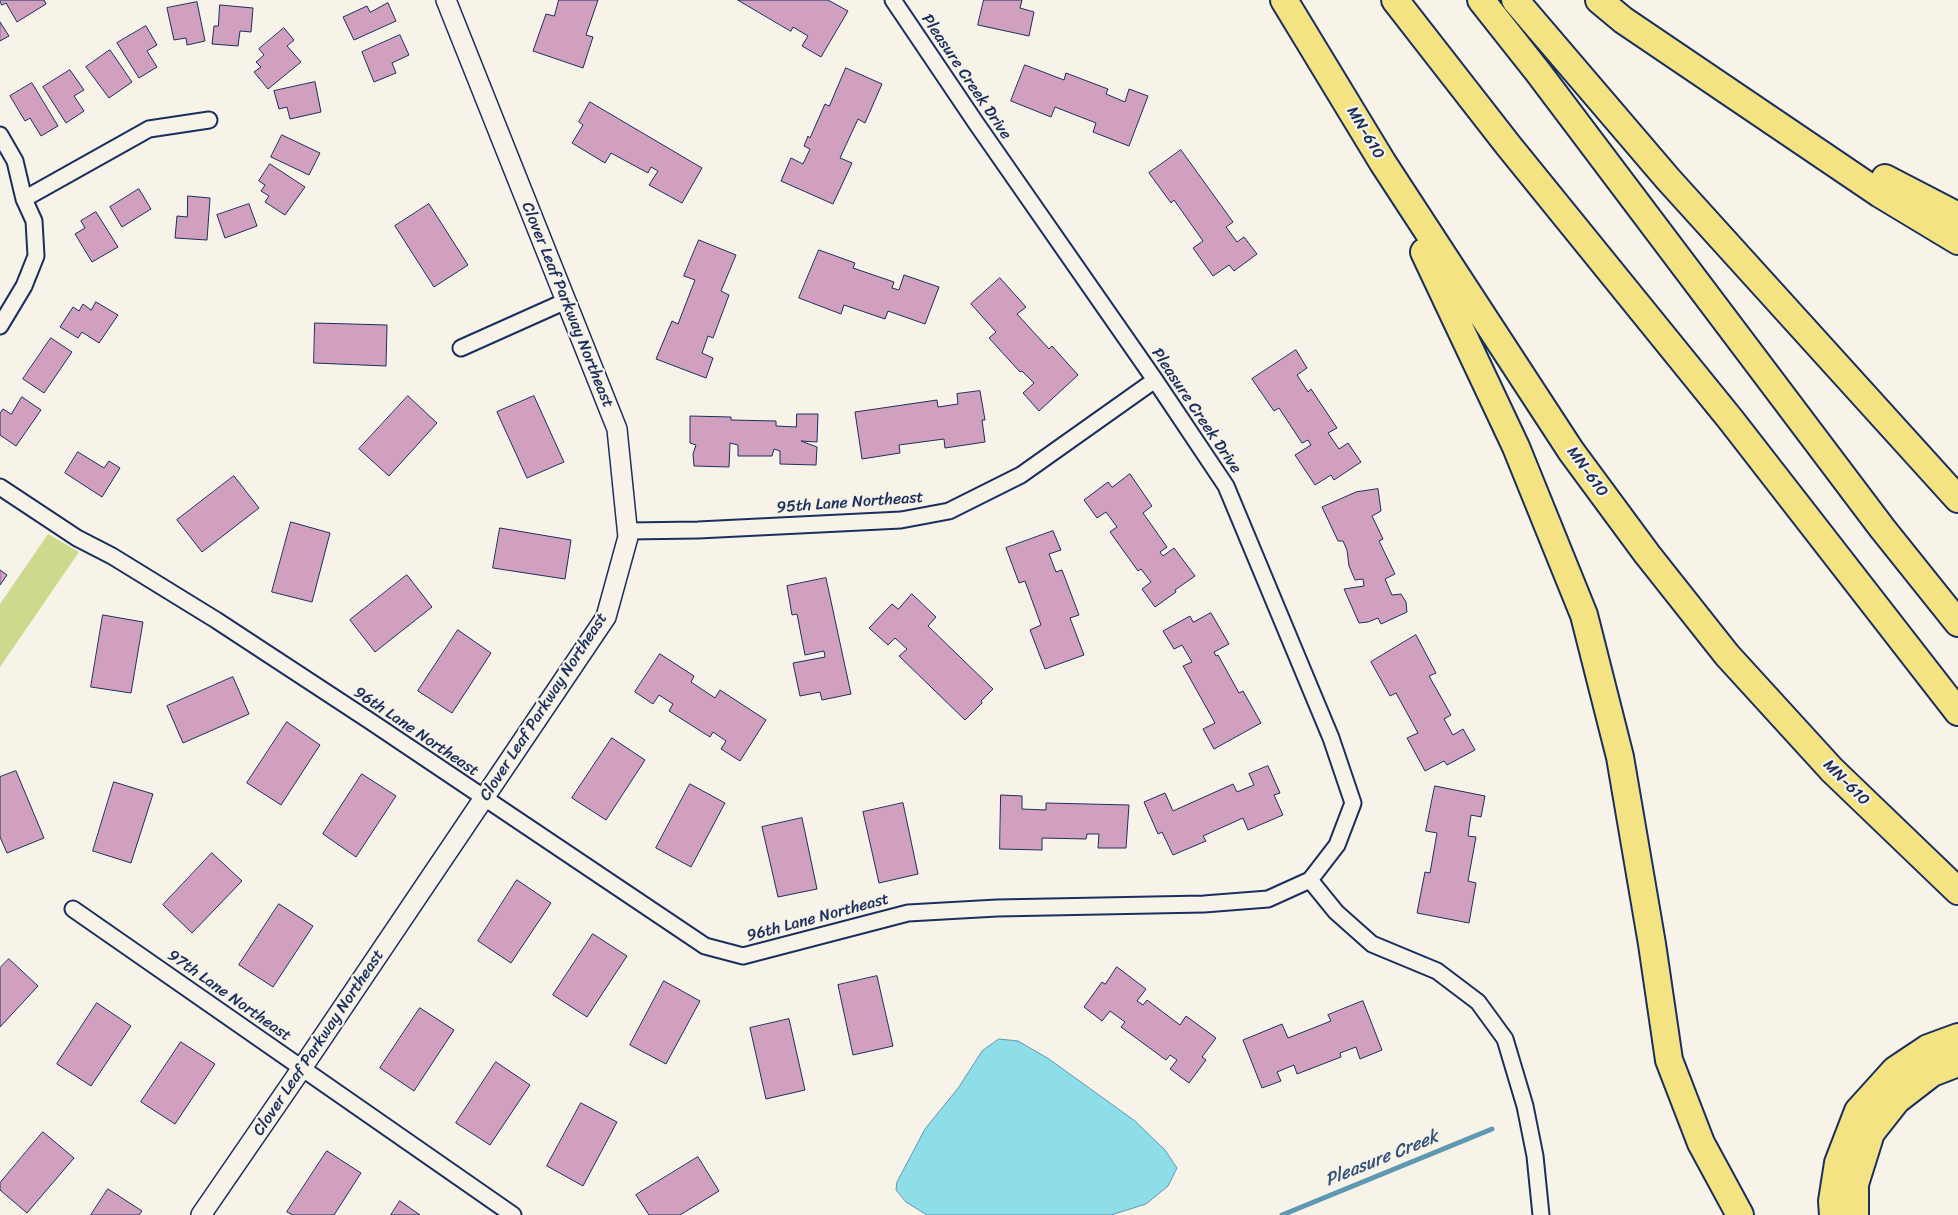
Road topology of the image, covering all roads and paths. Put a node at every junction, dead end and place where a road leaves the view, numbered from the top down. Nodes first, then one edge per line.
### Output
1 (446, 0) edge
2 (893, 0) edge
3 (1284, 0) edge
4 (1395, 0) edge
5 (1481, 0) edge
6 (1515, 0) edge
7 (1599, 0) edge
8 (209, 120) dead end
9 (1778, 124) junction
10 (0, 135) edge
11 (1382, 163) junction
12 (24, 199) junction
13 (1958, 216) edge
14 (1958, 241) edge
15 (566, 301) junction
16 (0, 326) edge
17 (461, 348) dead end
18 (1155, 380) junction
19 (0, 487) edge
20 (1958, 499) edge
21 (628, 531) junction
22 (1958, 623) edge
23 (1958, 712) edge
24 (484, 799) junction
25 (1310, 880) junction
26 (1958, 891) edge
27 (73, 909) dead end
28 (1958, 1037) edge
29 (1958, 1063) edge
30 (302, 1068) junction
31 (201, 1215) edge
32 (513, 1215) edge
33 (1541, 1215) edge
34 (1740, 1215) edge
35 (1833, 1215) edge
36 (1855, 1215) edge

1 - 15 street, Clover Leaf Parkway Northeast
2 - 18 street, Pleasure Creek Drive
3 - 11 highway, MN-610
4 - 23 highway
5 - 22 highway
6 - 20 highway
7 - 9 highway
8 - 12 street
9 - 13 highway
9 - 14 highway
10 - 12 street
11 - 26 highway, MN-610
11 - 34 highway
12 - 16 street
15 - 17 street
15 - 21 street, Clover Leaf Parkway Northeast
18 - 21 street, 95th Lane Northeast
18 - 25 street, Pleasure Creek Drive
19 - 24 street, 96th Lane Northeast
21 - 24 street, Clover Leaf Parkway Northeast
24 - 25 street, 96th Lane Northeast
24 - 30 street, Clover Leaf Parkway Northeast
25 - 33 street
27 - 30 street, 97th Lane Northeast
28 - 35 highway
29 - 36 highway
30 - 31 street, Clover Leaf Parkway Northeast
30 - 32 street, 97th Lane Northeast

